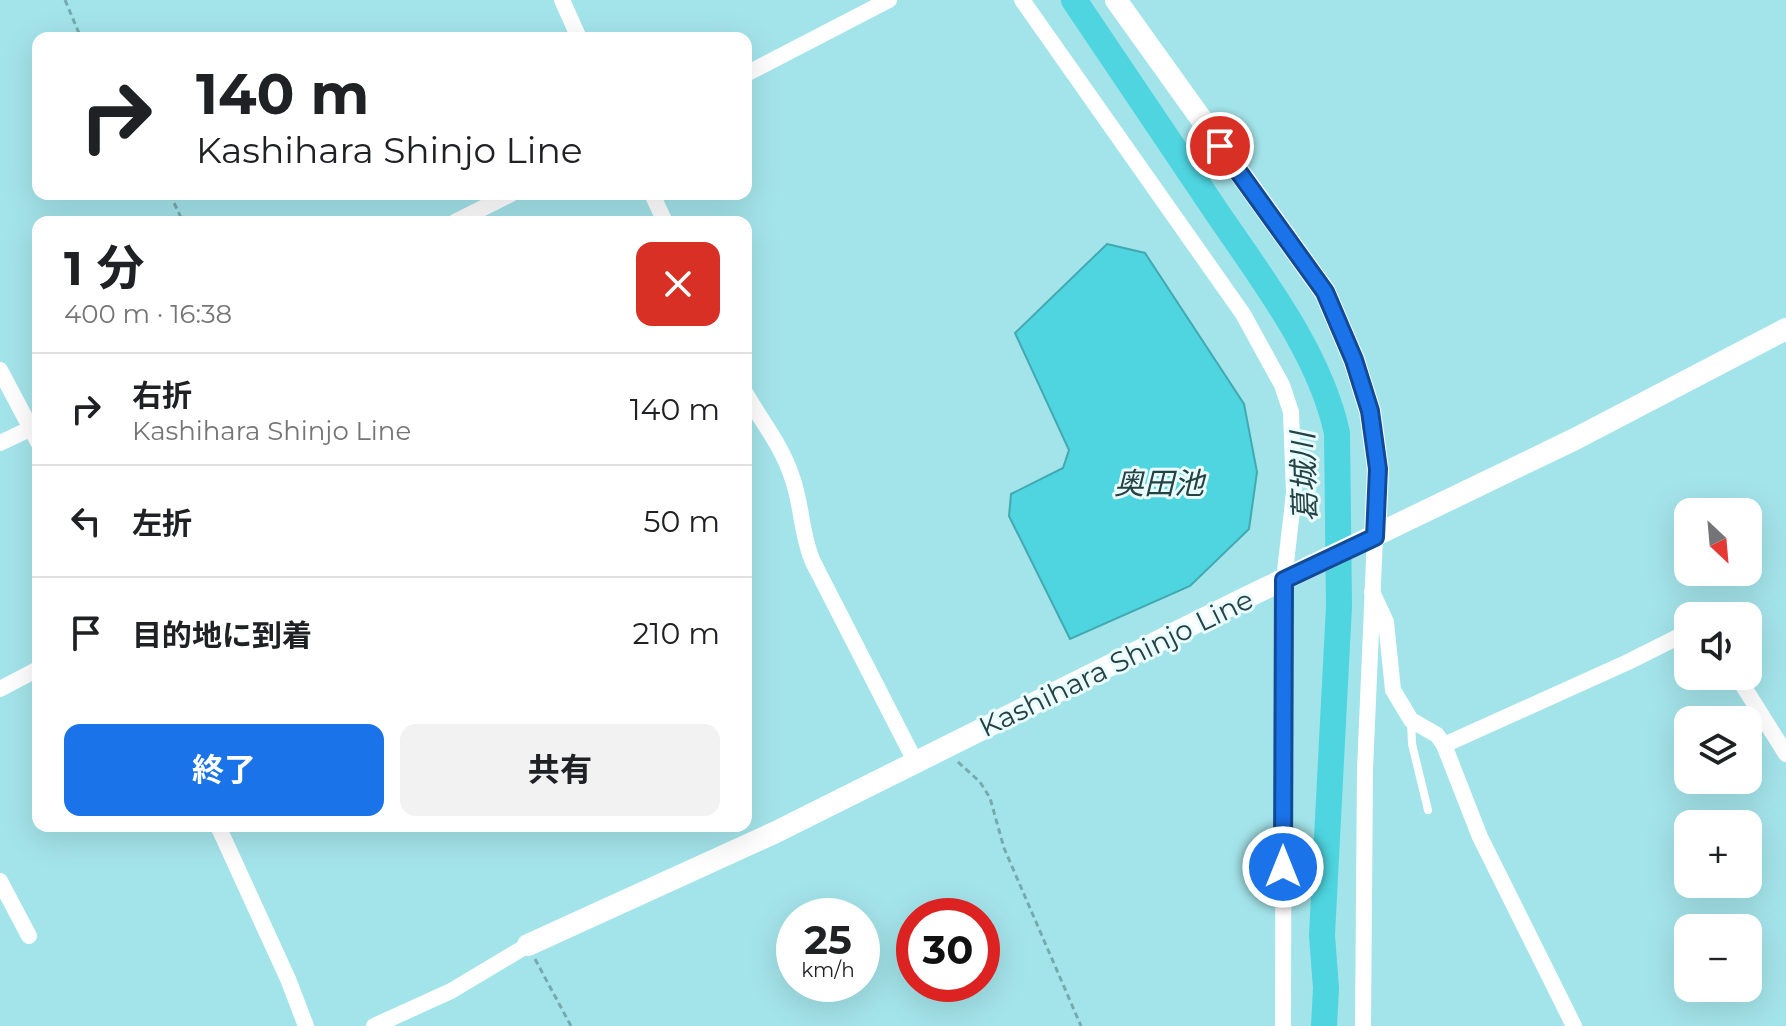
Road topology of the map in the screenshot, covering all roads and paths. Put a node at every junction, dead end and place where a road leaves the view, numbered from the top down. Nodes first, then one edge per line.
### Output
1 (65, 0) edge
2 (562, 0) edge
3 (889, 0) edge
4 (1022, 0) edge
5 (1116, 0) edge
6 (78, 32) edge
7 (576, 32) edge
8 (752, 71) edge
9 (499, 200) edge
10 (467, 216) edge
11 (1786, 329) edge
12 (0, 370) edge
13 (752, 403) edge
14 (32, 425) edge
15 (32, 433) edge
16 (0, 443) edge
17 (1370, 539) junction
18 (1293, 576) junction
19 (1372, 592) junction
20 (1674, 639) edge
21 (32, 672) edge
22 (0, 689) edge
23 (1746, 690) edge
24 (1411, 720) junction
25 (1444, 745) junction
26 (944, 749) junction
27 (1786, 754) edge
28 (916, 763) junction
29 (1428, 810) dead end
30 (221, 832) edge
31 (0, 881) edge
32 (29, 936) dead end
33 (528, 945) junction
34 (306, 1026) edge
35 (374, 1026) edge
36 (571, 1026) edge
37 (1081, 1026) edge
38 (1283, 1026) edge
39 (1363, 1026) edge
40 (1574, 1026) edge

1 - 6 path
2 - 7 street
3 - 8 street
4 - 18 street
5 - 17 main road
9 - 10 street
11 - 17 main road, Kashihara Shinjo Line
12 - 14 street
13 - 28 street
15 - 16 street
17 - 18 main road, Kashihara Shinjo Line
17 - 19 street
18 - 26 main road, Kashihara Shinjo Line
18 - 38 street
19 - 24 street
19 - 39 street
20 - 25 street
21 - 22 street
23 - 27 street
24 - 25 street
24 - 29 lane
25 - 40 street
26 - 28 main road, Kashihara Shinjo Line
26 - 37 path
28 - 33 main road, Kashihara Shinjo Line
30 - 34 street
31 - 32 street
33 - 35 street
33 - 36 path

